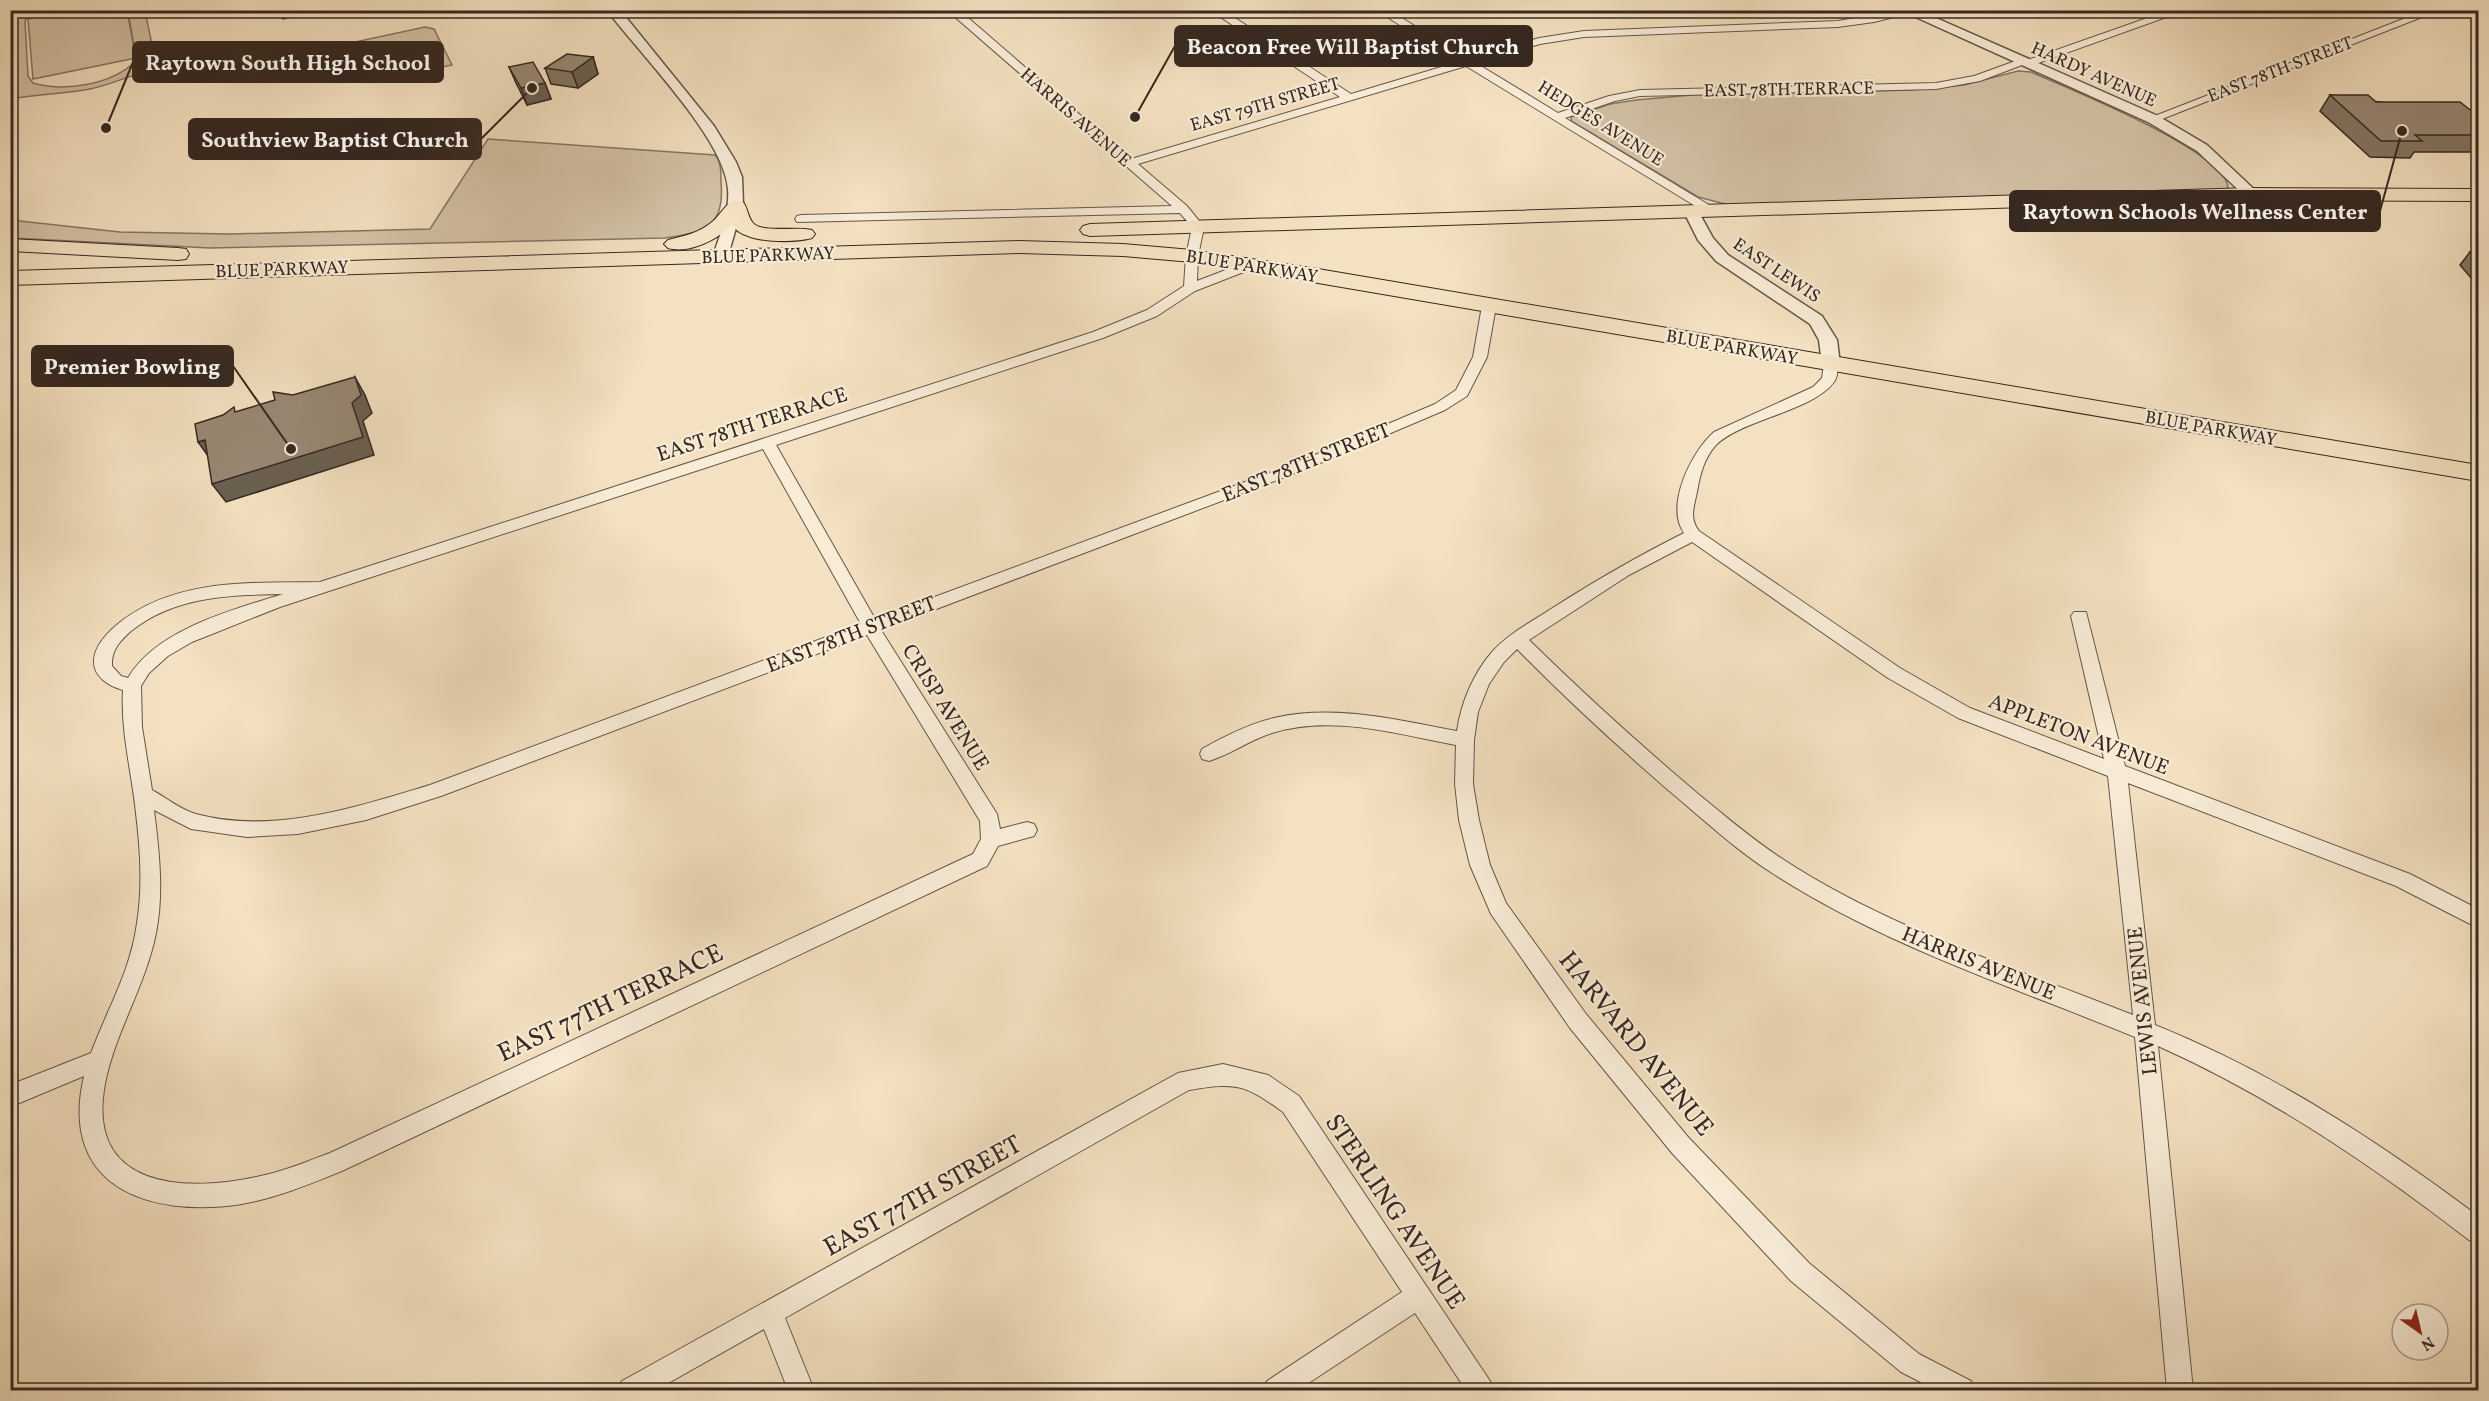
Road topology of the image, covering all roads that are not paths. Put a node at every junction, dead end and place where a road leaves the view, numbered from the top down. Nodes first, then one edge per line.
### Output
1 (613, 10) edge
2 (952, 10) edge
3 (1215, 10) edge
4 (1409, 10) edge
5 (2181, 10) edge
6 (2442, 10) edge
7 (1907, 11) edge
8 (1385, 13) edge
9 (1468, 63) junction
10 (2023, 63) junction
11 (1350, 98) junction
12 (1557, 117) junction
13 (2153, 119) junction
14 (1129, 163) junction
15 (2251, 194) junction
16 (2478, 195) edge
17 (736, 206) junction
18 (1183, 209) junction
19 (1701, 212) junction
20 (801, 219) dead end
21 (1198, 227) junction
22 (862, 238) junction
23 (675, 244) junction
24 (10, 245) edge
25 (723, 249) junction
26 (1192, 256) junction
27 (1249, 266) junction
28 (10, 278) edge
29 (1190, 288) junction
30 (1489, 306) junction
31 (1831, 363) junction
32 (767, 443) junction
33 (2478, 473) edge
34 (1693, 535) junction
35 (321, 588) junction
36 (2080, 616) dead end
37 (870, 626) junction
38 (1517, 639) junction
39 (132, 686) junction
40 (1465, 740) junction
41 (1209, 754) dead end
42 (2117, 773) junction
43 (143, 794) junction
44 (1027, 830) dead end
45 (991, 840) junction
46 (2478, 919) edge
47 (2145, 1030) junction
48 (99, 1060) junction
49 (1249, 1079) joint
50 (10, 1096) edge
51 (2478, 1231) edge
52 (1418, 1296) junction
53 (770, 1312) junction
54 (631, 1390) edge
55 (801, 1390) edge
56 (1276, 1390) edge
57 (1481, 1390) edge
58 (1962, 1390) edge
59 (2180, 1390) edge

1 - 17 street
2 - 14 street, HARRIS AVENUE
3 - 11 street
4 - 8 street
5 - 10 street, EAST 78TH TERRACE
6 - 13 street, EAST 78TH STREET
7 - 9 street, EAST 79TH STREET
7 - 10 street, HARDY AVENUE
8 - 9 street, HEDGES AVENUE
9 - 11 street, EAST 79TH STREET
9 - 12 street, HEDGES AVENUE
10 - 12 street, EAST 78TH TERRACE
10 - 13 street, HARDY AVENUE
11 - 14 street, EAST 79TH STREET
12 - 19 street, HEDGES AVENUE
13 - 15 street, HARDY AVENUE
14 - 18 street, HARRIS AVENUE
15 - 16 highway, BLUE PARKWAY
15 - 19 highway, BLUE PARKWAY
17 - 22 highway
17 - 23 highway
17 - 25 street
18 - 20 street
18 - 21 street, HARRIS AVENUE
19 - 21 highway, BLUE PARKWAY
19 - 31 street, EAST LEWIS
21 - 22 highway, BLUE PARKWAY
21 - 26 street
22 - 25 highway, BLUE PARKWAY
23 - 24 highway, BLUE PARKWAY
23 - 25 highway, BLUE PARKWAY
25 - 26 highway, BLUE PARKWAY
25 - 28 highway, BLUE PARKWAY
26 - 27 highway, BLUE PARKWAY
26 - 29 street
27 - 29 street, EAST 78TH TERRACE
27 - 30 highway, BLUE PARKWAY
29 - 32 street, EAST 78TH TERRACE
30 - 31 highway, BLUE PARKWAY
30 - 37 street, EAST 78TH STREET
31 - 33 highway, BLUE PARKWAY
31 - 34 street
32 - 35 street, EAST 78TH TERRACE
32 - 37 street, CRISP AVENUE
34 - 38 street
34 - 42 street, APPLETON AVENUE
35 - 39 street, EAST 78TH TERRACE
35 - 39 street, EAST 78TH TERRACE
36 - 42 street, LEWIS AVENUE
37 - 43 street, EAST 78TH STREET
37 - 45 street, CRISP AVENUE
38 - 40 street, HARVARD AVENUE
38 - 47 street, HARRIS AVENUE
39 - 43 street, EAST 77TH TERRACE
40 - 41 street
40 - 58 street, HARVARD AVENUE
42 - 46 street, APPLETON AVENUE
42 - 47 street, LEWIS AVENUE
43 - 48 street, EAST 77TH TERRACE
44 - 45 street
45 - 48 street, EAST 77TH TERRACE
47 - 51 street, HARRIS AVENUE
47 - 59 street, LEWIS AVENUE
48 - 50 street
49 - 52 street, STERLING AVENUE
49 - 53 street, EAST 77TH STREET
52 - 56 street
52 - 57 street, STERLING AVENUE
53 - 54 street, EAST 77TH STREET
53 - 55 street

